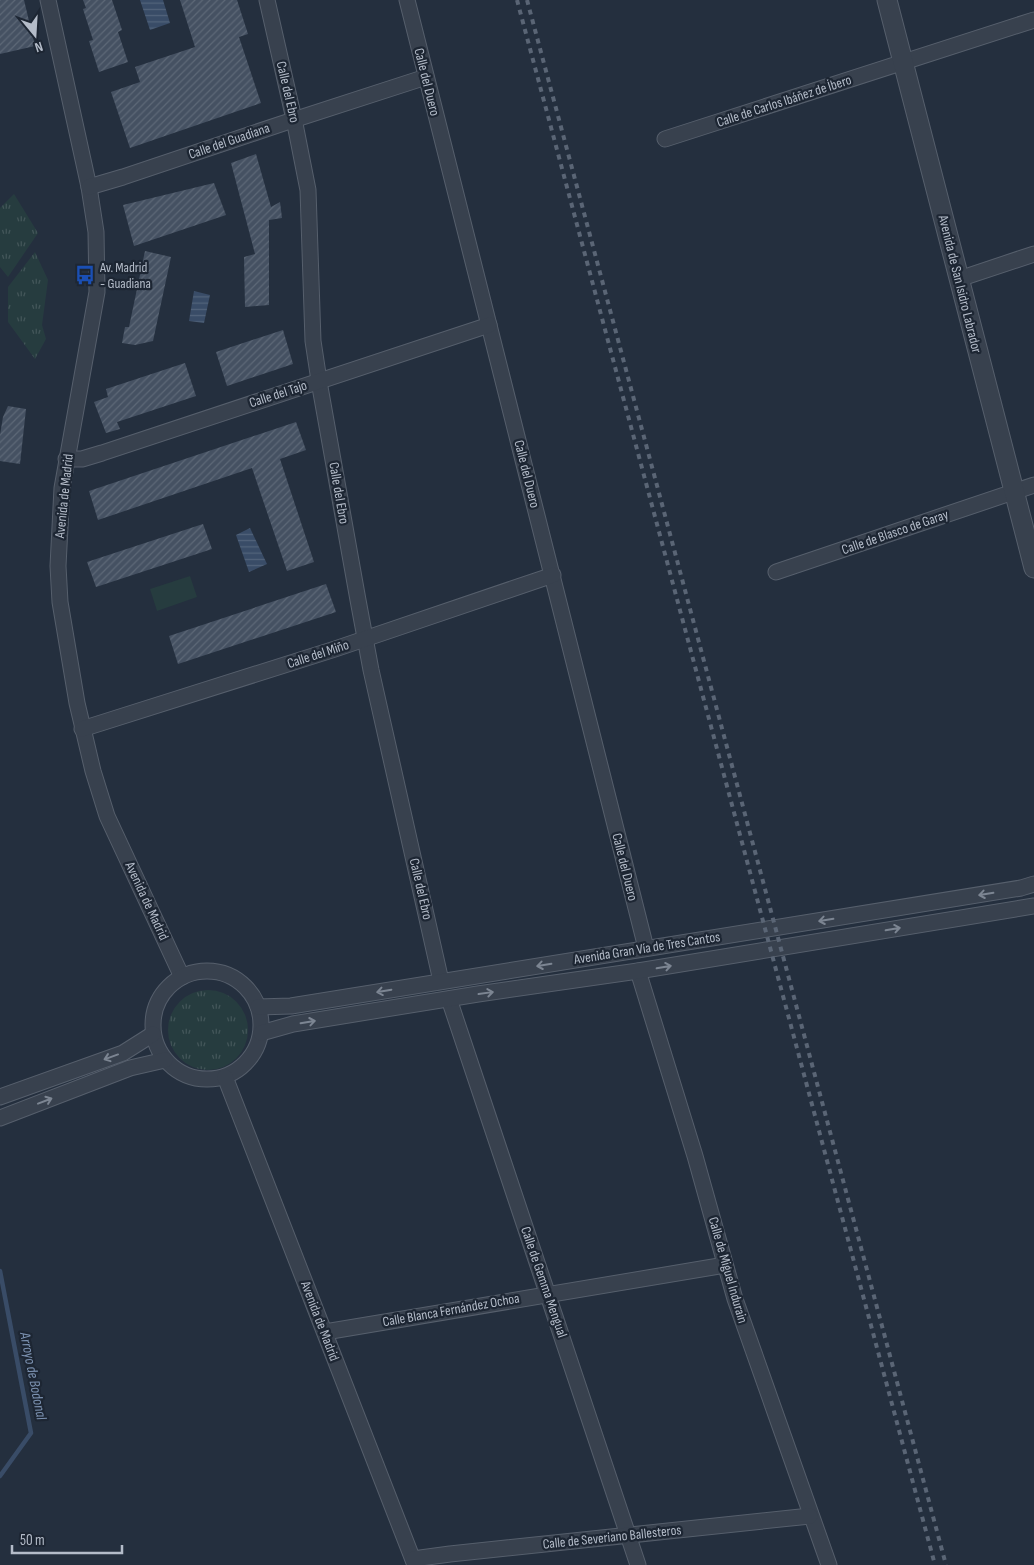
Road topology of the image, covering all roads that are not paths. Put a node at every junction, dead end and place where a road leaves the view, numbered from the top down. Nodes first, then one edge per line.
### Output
1 (48, 0) edge
2 (267, 0) edge
3 (407, 0) edge
4 (887, 0) edge
5 (1034, 20) edge
6 (903, 62) junction
7 (426, 77) junction
8 (294, 119) junction
9 (665, 139) dead end
10 (89, 187) junction
11 (1034, 254) edge
12 (959, 280) junction
13 (489, 325) junction
14 (319, 380) junction
15 (66, 459) junction
16 (1034, 485) edge
17 (1013, 492) junction
18 (1034, 568) edge
19 (776, 572) dead end
20 (552, 575) junction
21 (365, 638) junction
22 (82, 729) junction
23 (1034, 884) edge
24 (1034, 906) edge
25 (646, 948) junction
26 (638, 971) junction
27 (182, 977) junction
28 (442, 981) junction
29 (449, 999) junction
30 (258, 1007) junction
31 (261, 1033) junction
32 (153, 1034) junction
33 (165, 1060) junction
34 (225, 1077) junction
35 (0, 1097) edge
36 (0, 1118) edge
37 (725, 1265) junction
38 (548, 1294) junction
39 (325, 1332) junction
40 (810, 1516) junction
41 (629, 1535) junction
42 (414, 1562) edge
43 (638, 1565) edge
44 (828, 1565) edge

1 - 10 street, Avenida de Madrid
2 - 8 street, Calle del Ebro
3 - 7 street, Calle del Duero
4 - 6 street, Avenida de San Isidro Labrador
5 - 6 street, Calle de Carlos Ibáñez de Íbero
6 - 9 street, Calle de Carlos Ibáñez de Íbero
6 - 12 street, Avenida de San Isidro Labrador
7 - 8 street, Calle del Guadiana
7 - 13 street, Calle del Duero
8 - 10 street, Calle del Guadiana
8 - 14 street, Calle del Ebro
10 - 15 street, Avenida de Madrid
11 - 12 street
12 - 17 street, Avenida de San Isidro Labrador
13 - 14 street, Calle del Tajo
13 - 20 street, Calle del Duero
14 - 15 street, Calle del Tajo
14 - 21 street, Calle del Ebro
15 - 22 street, Avenida de Madrid
16 - 17 street, Calle de Blasco de Garay
17 - 18 street, Avenida de San Isidro Labrador
17 - 19 street, Calle de Blasco de Garay
20 - 21 street, Calle del Miño
20 - 25 street, Calle del Duero
21 - 22 street, Calle del Miño
21 - 28 street, Calle del Ebro
22 - 27 street, Avenida de Madrid
23 -> 25 street, Avenida Gran Vía de Tres Cantos
26 -> 24 street, Avenida Gran Vía de Tres Cantos
25 -> 28 street, Avenida Gran Vía de Tres Cantos
29 -> 26 street, Avenida Gran Vía de Tres Cantos
26 - 37 street, Calle de Miguel Indurain
27 - 30 street
27 - 32 street
28 -> 30 street, Avenida Gran Vía de Tres Cantos
31 -> 29 street, Avenida Gran Vía de Tres Cantos
29 - 38 street, Calle de Gemma Mengual
30 - 31 street
31 - 34 street
32 - 33 street
32 -> 35 street
33 - 34 street
36 -> 33 street
34 - 39 street, Avenida de Madrid
37 - 38 street, Calle Blanca Fernández Ochoa
37 - 40 street, Calle de Miguel Indurain
38 - 39 street, Calle Blanca Fernández Ochoa
38 - 41 street, Calle de Gemma Mengual
39 - 42 street, Avenida de Madrid
40 - 41 street, Calle de Severiano Ballesteros
40 - 44 street, Calle de Miguel Indurain
41 - 42 street, Calle de Severiano Ballesteros
41 - 43 street, Calle de Gemma Mengual

